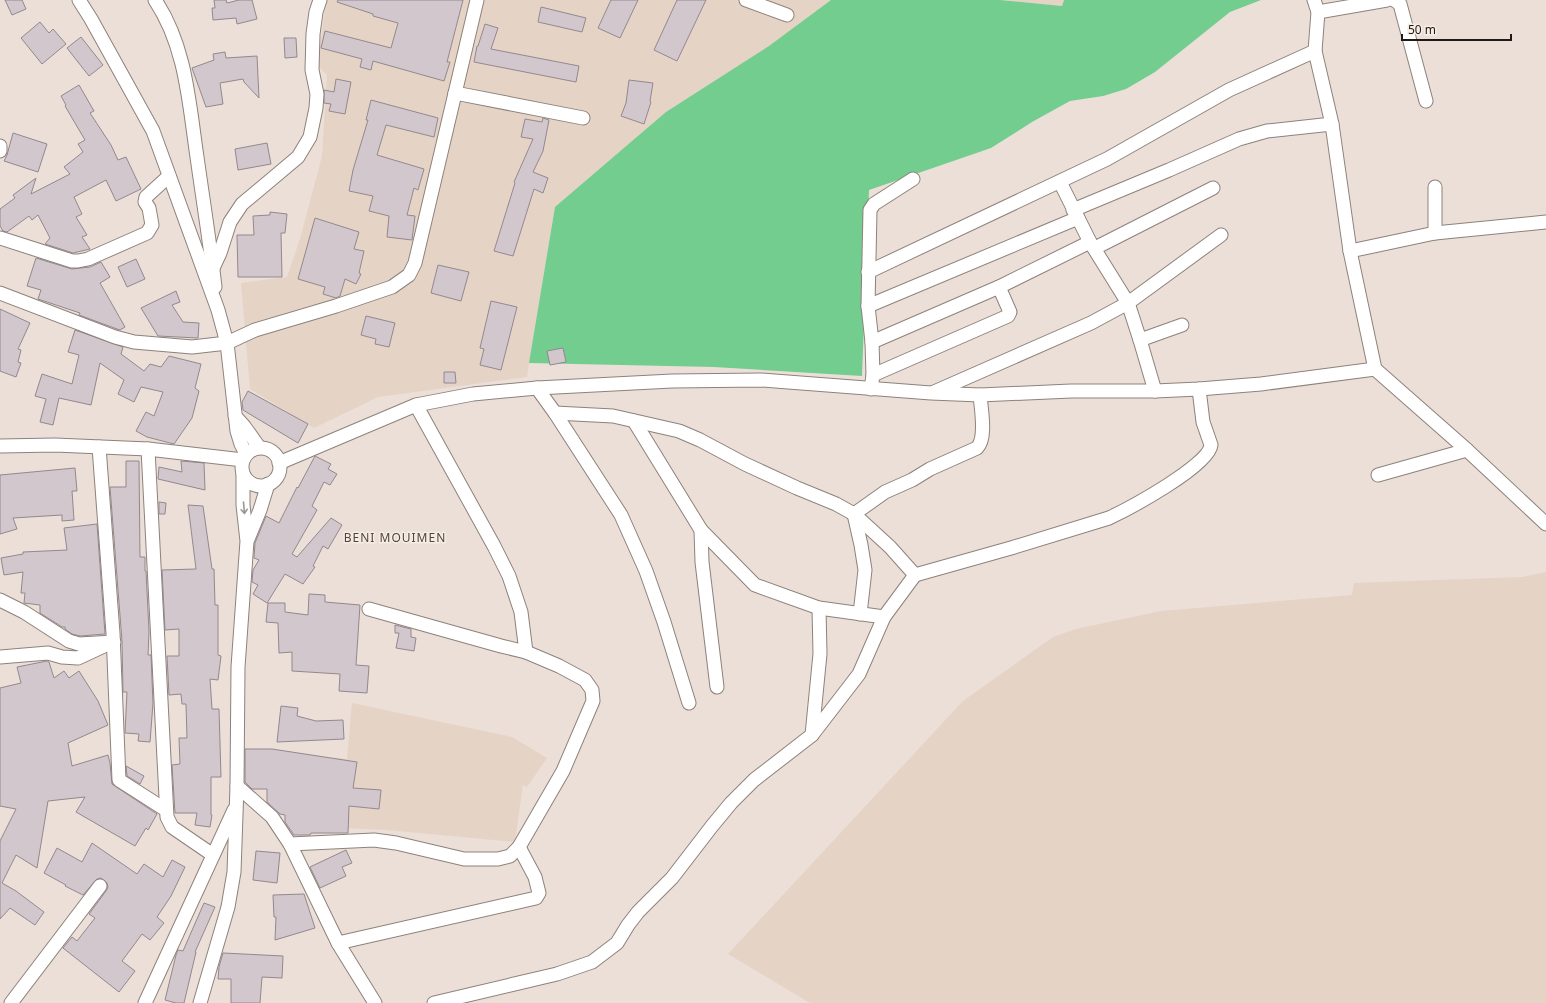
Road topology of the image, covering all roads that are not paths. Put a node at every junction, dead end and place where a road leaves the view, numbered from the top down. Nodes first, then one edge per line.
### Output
1 (79, 0) edge
2 (155, 0) edge
3 (320, 0) edge
4 (477, 0) edge
5 (746, 0) edge
6 (1387, 0) edge
7 (1394, 0) edge
8 (1316, 6) edge
9 (787, 15) dead end
10 (1315, 51) junction
11 (455, 93) junction
12 (1426, 101) dead end
13 (583, 118) dead end
14 (1332, 124) junction
15 (0, 146) edge
16 (0, 151) edge
17 (169, 176) junction
18 (913, 179) dead end
19 (1060, 182) junction
20 (1435, 187) dead end
21 (1213, 188) dead end
22 (1075, 214) junction
23 (1546, 222) edge
24 (1435, 233) junction
25 (1220, 235) dead end
26 (0, 238) edge
27 (1092, 245) junction
28 (1350, 251) junction
29 (213, 268) junction
30 (868, 272) junction
31 (999, 287) junction
32 (0, 293) edge
33 (1128, 303) junction
34 (868, 306) junction
35 (218, 310) junction
36 (1182, 325) dead end
37 (1140, 340) junction
38 (872, 342) junction
39 (227, 343) junction
40 (1375, 369) junction
41 (873, 375) junction
42 (537, 388) junction
43 (871, 389) junction
44 (1199, 389) junction
45 (1155, 391) junction
46 (931, 393) junction
47 (980, 395) junction
48 (416, 405) junction
49 (555, 413) junction
50 (235, 415) junction
51 (634, 421) junction
52 (0, 446) edge
53 (99, 447) junction
54 (259, 448) junction
55 (148, 449) junction
56 (1467, 450) junction
57 (244, 457) junction
58 (279, 463) junction
59 (243, 474) junction
60 (1378, 474) dead end
61 (268, 484) junction
62 (854, 514) junction
63 (1546, 524) edge
64 (701, 530) junction
65 (247, 541) junction
66 (915, 574) junction
67 (0, 600) edge
68 (819, 608) junction
69 (369, 609) dead end
70 (860, 614) junction
71 (884, 617) junction
72 (114, 642) junction
73 (526, 652) junction
74 (0, 657) edge
75 (717, 687) dead end
76 (689, 703) dead end
77 (812, 735) junction
78 (237, 786) junction
79 (236, 804) junction
80 (166, 810) junction
81 (290, 844) junction
82 (519, 847) junction
83 (212, 855) junction
84 (100, 886) dead end
85 (338, 943) junction
86 (11, 1003) edge
87 (145, 1003) edge
88 (200, 1003) edge
89 (375, 1003) edge
90 (434, 1003) edge

1 - 17 street
2 - 29 street
3 - 29 street
4 - 11 street
5 - 9 street
6 - 8 street
7 - 12 street
8 - 10 street
10 - 14 street
10 - 19 street
11 - 13 street
11 - 39 street
14 - 22 street
14 - 28 street
15 - 16 street
17 - 26 street
17 - 35 street
18 - 30 street
19 - 22 street
19 - 30 street
20 - 24 street
21 - 27 street
22 - 27 street
22 - 34 street
23 - 24 street
24 - 28 street
25 - 33 street
27 - 31 street
27 - 33 street
28 - 40 street
29 - 35 street
30 - 34 street
31 - 38 street
31 - 41 street
32 - 39 street
33 - 37 street
33 - 46 street
34 - 38 street
35 - 39 street
36 - 37 street
37 - 45 street
38 - 41 street
39 - 50 street
40 - 44 street
40 - 56 street
41 - 43 street
42 - 43 street
42 - 48 street
42 - 49 street
43 - 46 street
44 - 45 street
44 - 66 street
45 - 47 street
46 - 47 street
47 - 62 street
48 - 58 street
48 - 73 street
49 - 51 street
49 - 76 street
50 - 54 street
50 - 57 street
51 - 62 street
51 - 64 street
52 - 53 street
53 - 55 street
53 - 72 street
54 - 57 street
54 - 58 street
55 - 57 street
55 - 80 street
56 - 60 street
56 - 63 street
57 - 59 street
58 - 61 street
59 - 61 street
59 -> 65 street
61 - 65 street
62 - 66 street
62 - 70 street
64 - 68 street
64 - 75 street
65 - 78 street
66 - 71 street
67 - 72 street
68 - 70 street
68 - 77 street
69 - 73 street
70 - 71 street
71 - 77 street
72 - 74 street
72 - 80 street
73 - 82 street
77 - 90 street
78 - 79 street
78 - 81 street
79 - 83 street
79 - 88 street
80 - 83 street
81 - 82 street
81 - 85 street
82 - 85 street
83 - 87 street
84 - 86 street
85 - 89 street

